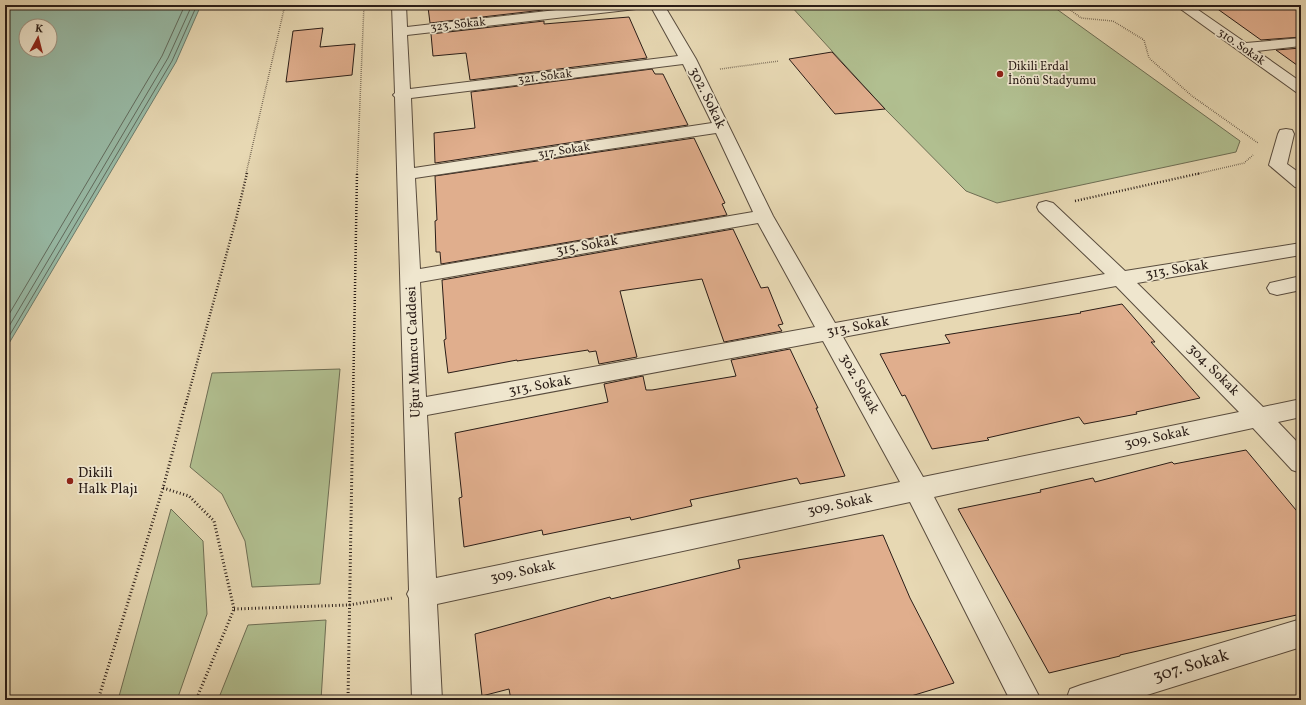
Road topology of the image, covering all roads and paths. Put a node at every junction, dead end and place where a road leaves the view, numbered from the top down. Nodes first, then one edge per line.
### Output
1 (285, 5) edge
2 (364, 5) edge
3 (399, 5) edge
4 (636, 5) edge
5 (657, 5) edge
6 (1064, 5) edge
7 (1182, 5) edge
8 (399, 32) junction
9 (1301, 42) edge
10 (1244, 48) junction
11 (779, 61) dead end
12 (692, 67) junction
13 (1301, 89) edge
14 (401, 94) junction
15 (721, 127) junction
16 (1286, 134) dead end
17 (1263, 147) dead end
18 (1258, 151) dead end
19 (407, 174) junction
20 (1301, 183) edge
21 (1046, 207) joint
22 (764, 216) junction
23 (1301, 249) edge
24 (411, 277) junction
25 (1122, 278) junction
26 (1301, 283) edge
27 (1277, 288) dead end
28 (830, 332) junction
29 (416, 408) junction
30 (1301, 408) edge
31 (1259, 417) junction
32 (1301, 464) edge
33 (163, 488) junction
34 (917, 488) junction
35 (421, 594) junction
36 (350, 605) junction
37 (234, 609) junction
38 (1301, 633) edge
39 (98, 700) edge
40 (196, 700) edge
41 (348, 700) edge
42 (427, 700) edge
43 (1026, 700) edge
44 (1081, 700) edge

1 - 33 path
2 - 36 path
3 - 8 street, Uğur Mumcu Caddesi
4 - 8 street, 323. Sokak
5 - 12 street, 302. Sokak
6 - 17 path
7 - 10 street, 310. Sokak
8 - 14 street, Uğur Mumcu Caddesi
9 - 10 street
10 - 13 street, 310. Sokak
11 - 12 path
12 - 14 street, 321. Sokak
12 - 15 street, 302. Sokak
14 - 19 street, Uğur Mumcu Caddesi
15 - 19 street, 317. Sokak
15 - 22 street, 302. Sokak
16 - 20 street
18 - 21 path
19 - 24 street, Uğur Mumcu Caddesi
21 - 25 street, 304. Sokak
22 - 24 street, 315. Sokak
22 - 28 street, 302. Sokak
23 - 25 street, 313. Sokak
24 - 29 street, Uğur Mumcu Caddesi
25 - 28 street, 313. Sokak
25 - 31 street, 304. Sokak
26 - 27 street
28 - 29 street, 313. Sokak
28 - 34 street, 302. Sokak
29 - 35 street, Uğur Mumcu Caddesi
30 - 31 street, 309. Sokak
31 - 32 street, 304. Sokak
31 - 34 street, 309. Sokak
33 - 37 path
33 - 39 path
34 - 35 street, 309. Sokak
34 - 43 street, 302. Sokak
35 - 36 path
35 - 42 street, Uğur Mumcu Caddesi
36 - 37 path
36 - 41 path
37 - 40 path
38 - 44 street, 307. Sokak

